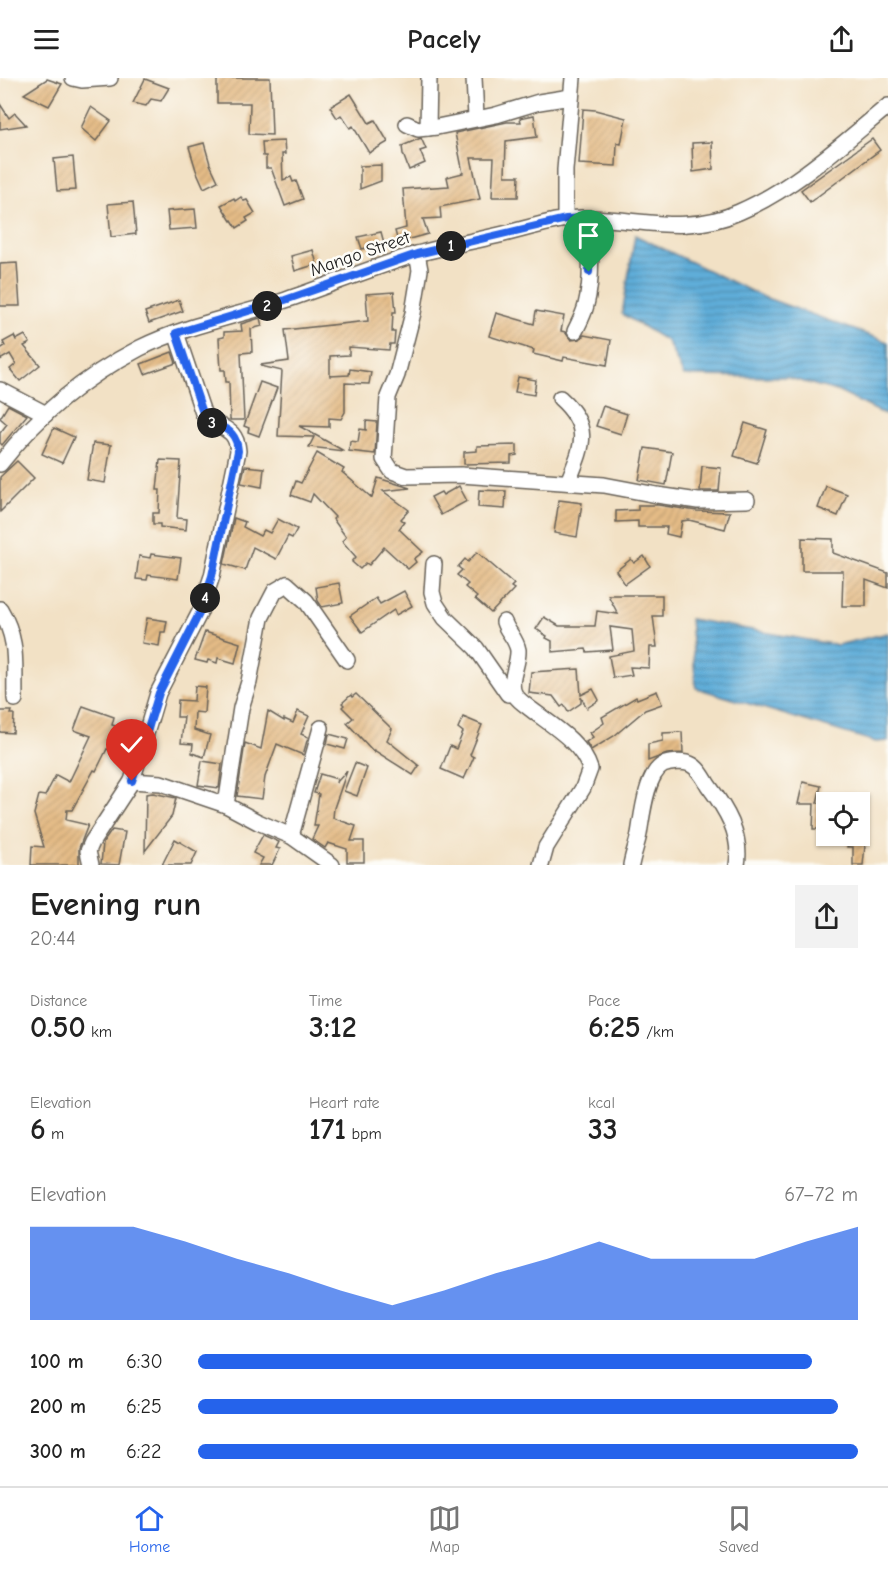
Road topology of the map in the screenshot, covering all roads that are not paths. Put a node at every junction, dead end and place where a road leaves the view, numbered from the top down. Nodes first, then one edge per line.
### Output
1 (73, 78) edge
2 (110, 78) edge
3 (429, 78) edge
4 (474, 78) edge
5 (573, 78) edge
6 (572, 97) junction
7 (888, 106) edge
8 (476, 117) junction
9 (407, 124) dead end
10 (428, 128) junction
11 (588, 218) junction
12 (566, 219) junction
13 (417, 254) junction
14 (575, 331) dead end
15 (176, 333) junction
16 (0, 390) edge
17 (560, 398) dead end
18 (46, 414) junction
19 (0, 464) edge
20 (568, 482) junction
21 (747, 500) dead end
22 (434, 564) dead end
23 (0, 609) edge
24 (504, 621) dead end
25 (347, 660) dead end
26 (508, 694) dead end
27 (15, 699) dead end
28 (321, 728) dead end
29 (132, 781) junction
30 (226, 805) junction
31 (291, 836) junction
32 (91, 865) edge
33 (332, 865) edge
34 (541, 865) edge
35 (631, 865) edge
36 (737, 865) edge

1 - 2 street
3 - 10 street
4 - 8 street
5 - 6 street
6 - 8 street
6 - 12 street
7 - 11 street, Mango Street
8 - 10 street
9 - 10 street
11 - 12 street, Mango Street
11 - 14 street
12 - 13 street, Mango Street
13 - 15 street, Mango Street
13 - 20 street
15 - 18 street, Mango Street
15 - 29 street
16 - 18 street
17 - 20 street
18 - 19 street, Mango Street
20 - 21 street
22 - 26 street
23 - 27 street
24 - 34 street
25 - 30 street
28 - 31 street
29 - 30 street
29 - 32 street
30 - 31 street
31 - 33 street
35 - 36 street

